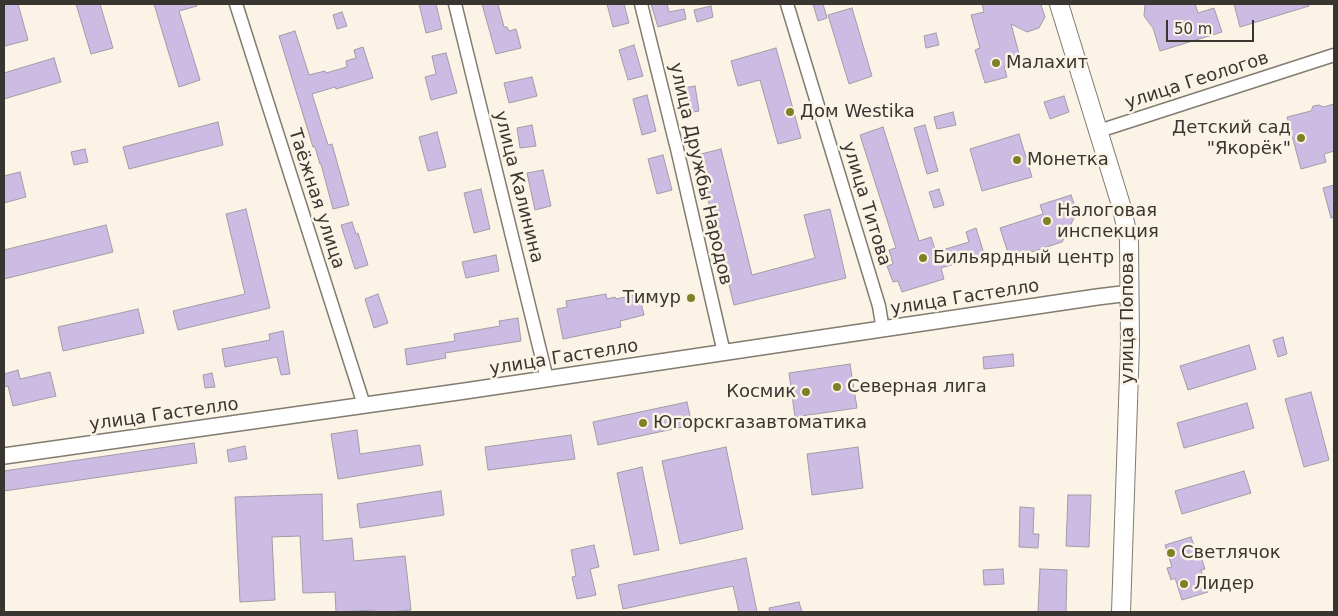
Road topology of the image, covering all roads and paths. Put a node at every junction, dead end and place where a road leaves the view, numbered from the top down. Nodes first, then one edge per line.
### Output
1 (236, 4) edge
2 (455, 4) edge
3 (641, 4) edge
4 (787, 4) edge
5 (1059, 4) edge
6 (1334, 55) edge
7 (1099, 131) junction
8 (1130, 293) junction
9 (882, 330) junction
10 (724, 353) junction
11 (547, 379) junction
12 (364, 405) junction
13 (4, 456) edge
14 (1121, 612) edge

1 - 12 street, Таёжная улица
2 - 11 street, улица Калинина
3 - 10 street, улица Дружбы Народов
4 - 9 street, улица Титова
5 - 7 main road, улица Попова
6 - 7 street, улица Геологов
7 - 8 main road, улица Попова
8 - 9 street, улица Гастелло
8 - 14 main road, улица Попова
9 - 10 street, улица Гастелло
10 - 11 street, улица Гастелло
11 - 12 street, улица Гастелло
12 - 13 street, улица Гастелло

